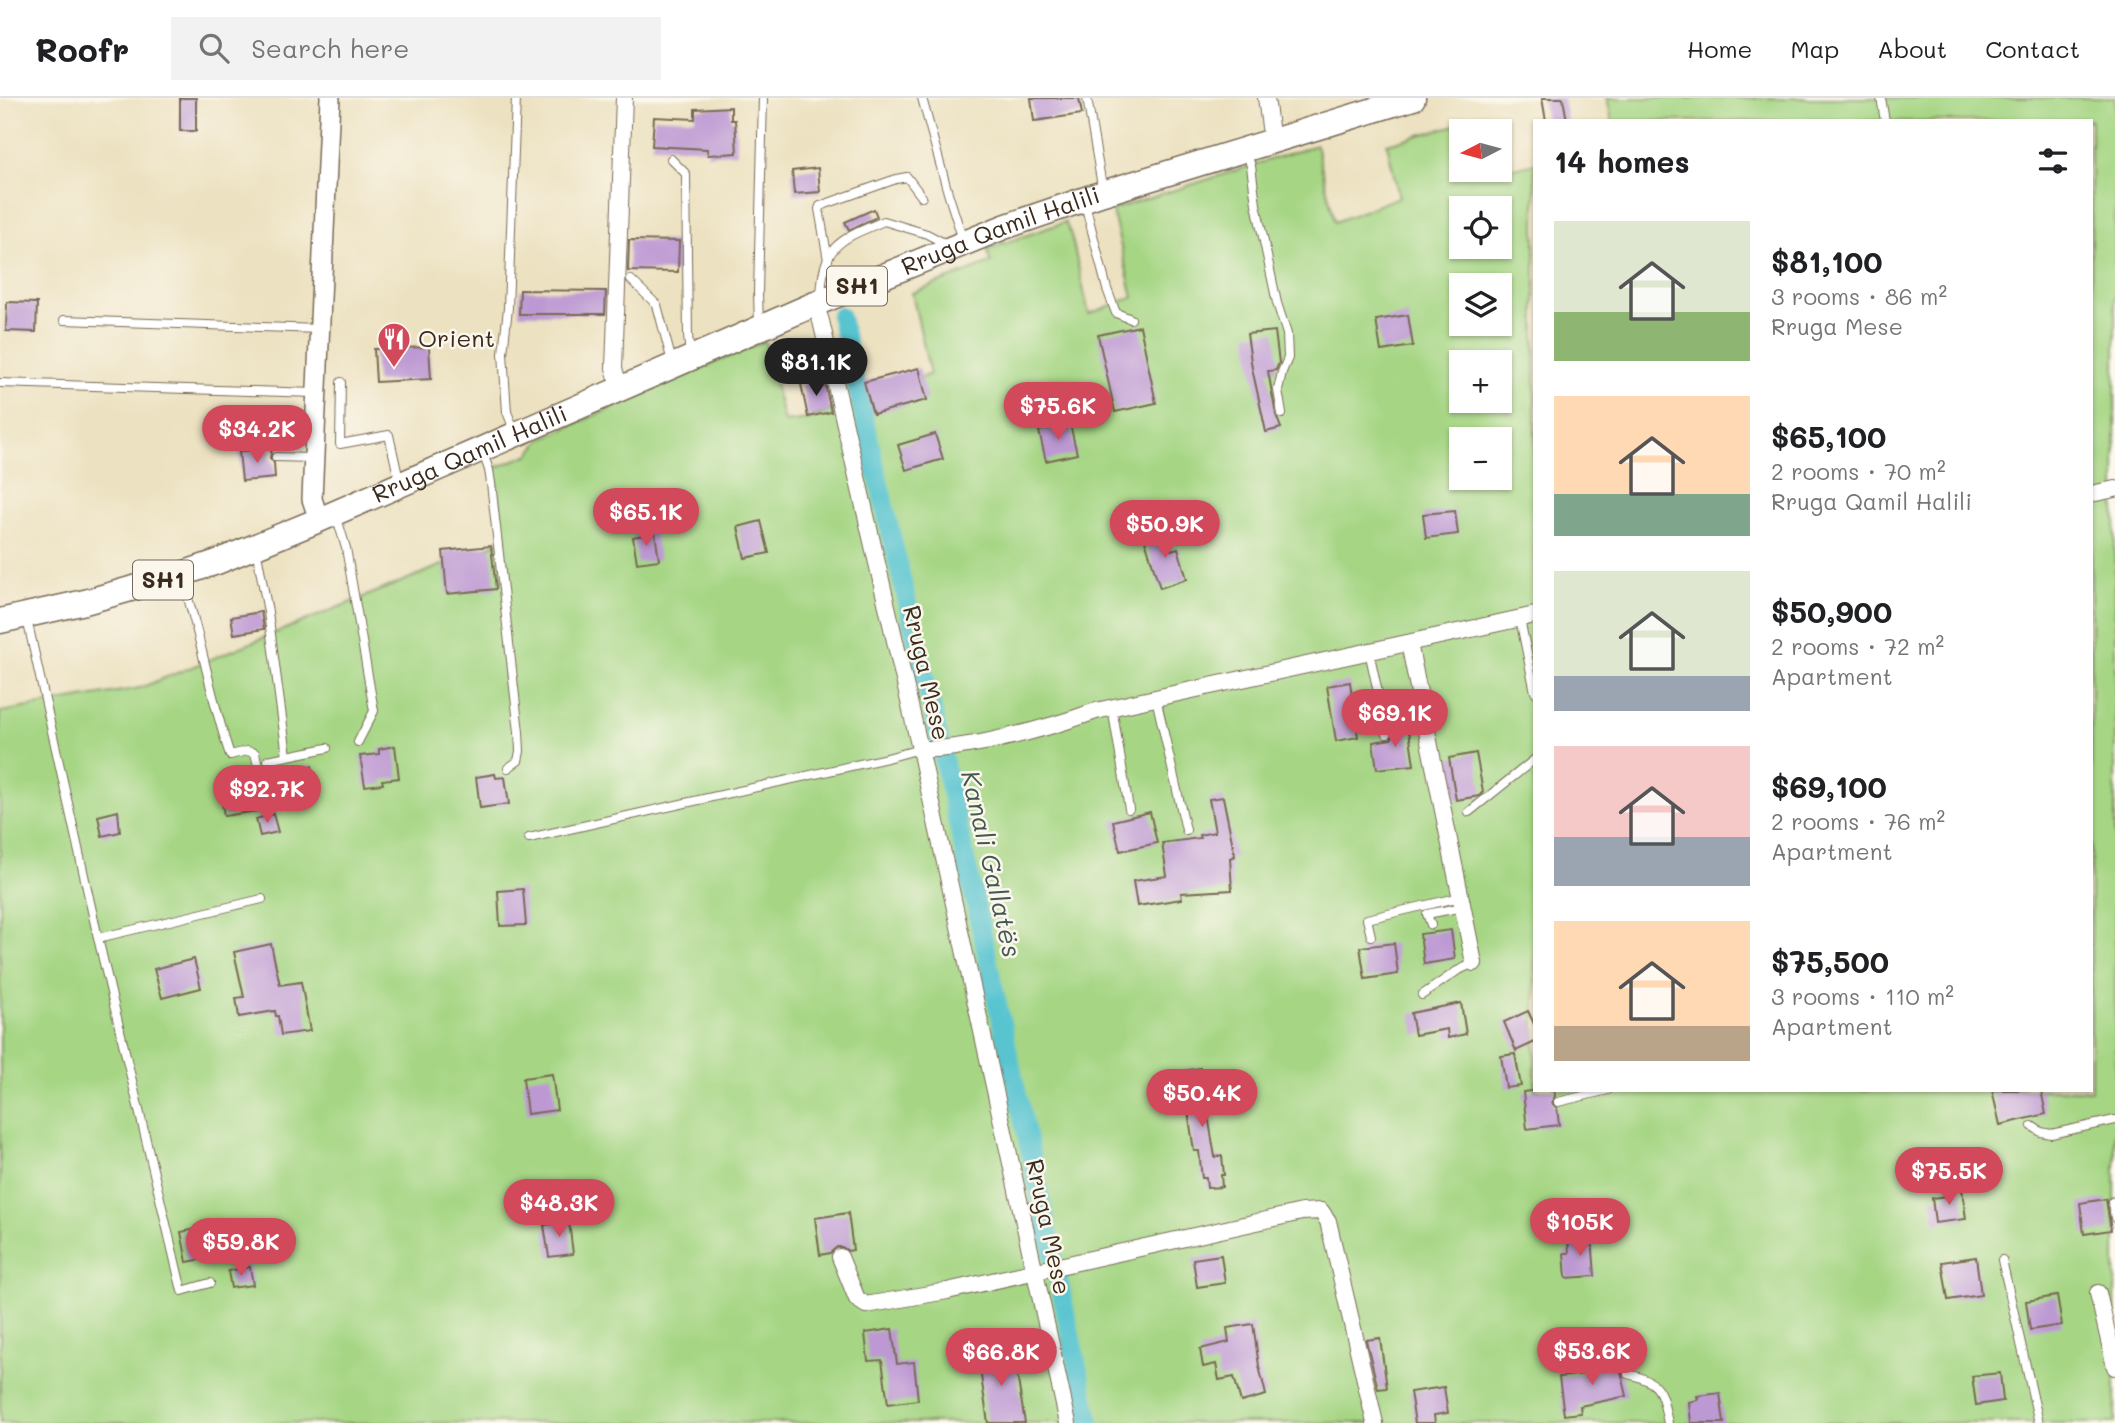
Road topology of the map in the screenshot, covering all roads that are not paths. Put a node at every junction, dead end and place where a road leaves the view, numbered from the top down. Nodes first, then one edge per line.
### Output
1 (330, 98) edge
2 (516, 98) edge
3 (624, 98) edge
4 (763, 98) edge
5 (922, 98) edge
6 (1087, 98) edge
7 (1266, 98) edge
8 (1413, 98) edge
9 (1881, 98) edge
10 (1387, 102) edge
11 (1885, 119) edge
12 (1272, 141) junction
13 (1245, 149) junction
14 (671, 159) dead end
15 (922, 197) dead end
16 (1093, 197) junction
17 (958, 245) junction
18 (828, 260) junction
19 (631, 280) dead end
20 (818, 302) junction
21 (1131, 319) dead end
22 (64, 320) dead end
23 (320, 329) junction
24 (759, 329) junction
25 (682, 362) junction
26 (341, 382) dead end
27 (0, 383) edge
28 (621, 388) junction
29 (317, 393) junction
30 (1282, 414) dead end
31 (516, 434) junction
32 (482, 449) junction
33 (276, 457) dead end
34 (314, 458) junction
35 (400, 485) junction
36 (2115, 489) edge
37 (2093, 494) edge
38 (327, 516) junction
39 (256, 546) junction
40 (181, 575) junction
41 (27, 616) junction
42 (1527, 617) edge
43 (0, 621) edge
44 (1409, 643) junction
45 (1369, 651) junction
46 (1533, 673) edge
47 (1156, 698) junction
48 (1112, 708) junction
49 (1387, 734) dead end
50 (358, 743) dead end
51 (327, 748) dead end
52 (926, 749) junction
53 (287, 756) junction
54 (268, 760) dead end
55 (1533, 761) edge
56 (508, 768) dead end
57 (267, 805) dead end
58 (1129, 809) dead end
59 (1469, 813) dead end
60 (1186, 830) dead end
61 (529, 838) dead end
62 (262, 899) dead end
63 (1462, 902) junction
64 (1431, 925) dead end
65 (1371, 936) dead end
66 (98, 938) junction
67 (1474, 963) joint
68 (1422, 995) dead end
69 (1600, 1092) edge
70 (1558, 1102) dead end
71 (2115, 1120) edge
72 (2032, 1126) dead end
73 (2115, 1201) edge
74 (2115, 1218) edge
75 (840, 1257) dead end
76 (2001, 1260) dead end
77 (1039, 1270) junction
78 (210, 1283) dead end
79 (2098, 1293) dead end
80 (2115, 1367) edge
81 (1628, 1374) dead end
82 (1068, 1423) edge
83 (1375, 1423) edge
84 (1668, 1423) edge
85 (2039, 1423) edge

1 - 23 street
2 - 31 lane
3 - 28 street
4 - 24 lane
5 - 17 lane
6 - 16 lane
7 - 12 street
8 - 10 main road, Rruga Qamil Halili / SH1
9 - 11 lane
10 - 12 main road, Rruga Qamil Halili / SH1
12 - 13 main road, Rruga Qamil Halili / SH1
13 - 16 main road, Rruga Qamil Halili / SH1
13 - 30 lane
14 - 25 lane
15 - 18 lane
16 - 17 main road, Rruga Qamil Halili / SH1
16 - 21 lane
17 - 18 lane
17 - 20 main road, Rruga Qamil Halili / SH1
18 - 20 lane
19 - 25 lane
20 - 24 main road, Rruga Qamil Halili / SH1
20 - 52 street, Rruga Mese
22 - 23 lane
23 - 29 street
24 - 25 main road, Rruga Qamil Halili / SH1
25 - 28 main road, Rruga Qamil Halili / SH1
26 - 35 lane
27 - 29 lane
28 - 31 main road, Rruga Qamil Halili / SH1
29 - 34 street
31 - 32 main road, Rruga Qamil Halili / SH1
32 - 35 main road, Rruga Qamil Halili / SH1
32 - 56 lane
33 - 34 lane
34 - 38 street
35 - 38 main road, Rruga Qamil Halili / SH1
36 - 37 street
38 - 39 main road, SH1
38 - 50 lane
39 - 40 main road, SH1
39 - 53 lane
40 - 41 main road, SH1
40 - 57 lane
41 - 43 main road, SH1
41 - 66 lane
42 - 44 street
42 - 46 lane
44 - 45 street
44 - 63 street
45 - 47 street
45 - 49 lane
47 - 48 street
47 - 60 lane
48 - 52 street
48 - 58 lane
51 - 53 lane
52 - 61 lane
52 - 77 street, Rruga Mese
53 - 54 lane
55 - 59 lane
62 - 66 lane
63 - 64 lane
63 - 65 lane
63 - 67 street
66 - 78 lane
67 - 68 lane
69 - 70 lane
71 - 72 lane
73 - 74 lane
75 - 77 street
76 - 85 lane
77 - 82 street, Rruga Mese
77 - 83 street
79 - 80 street
81 - 84 lane

